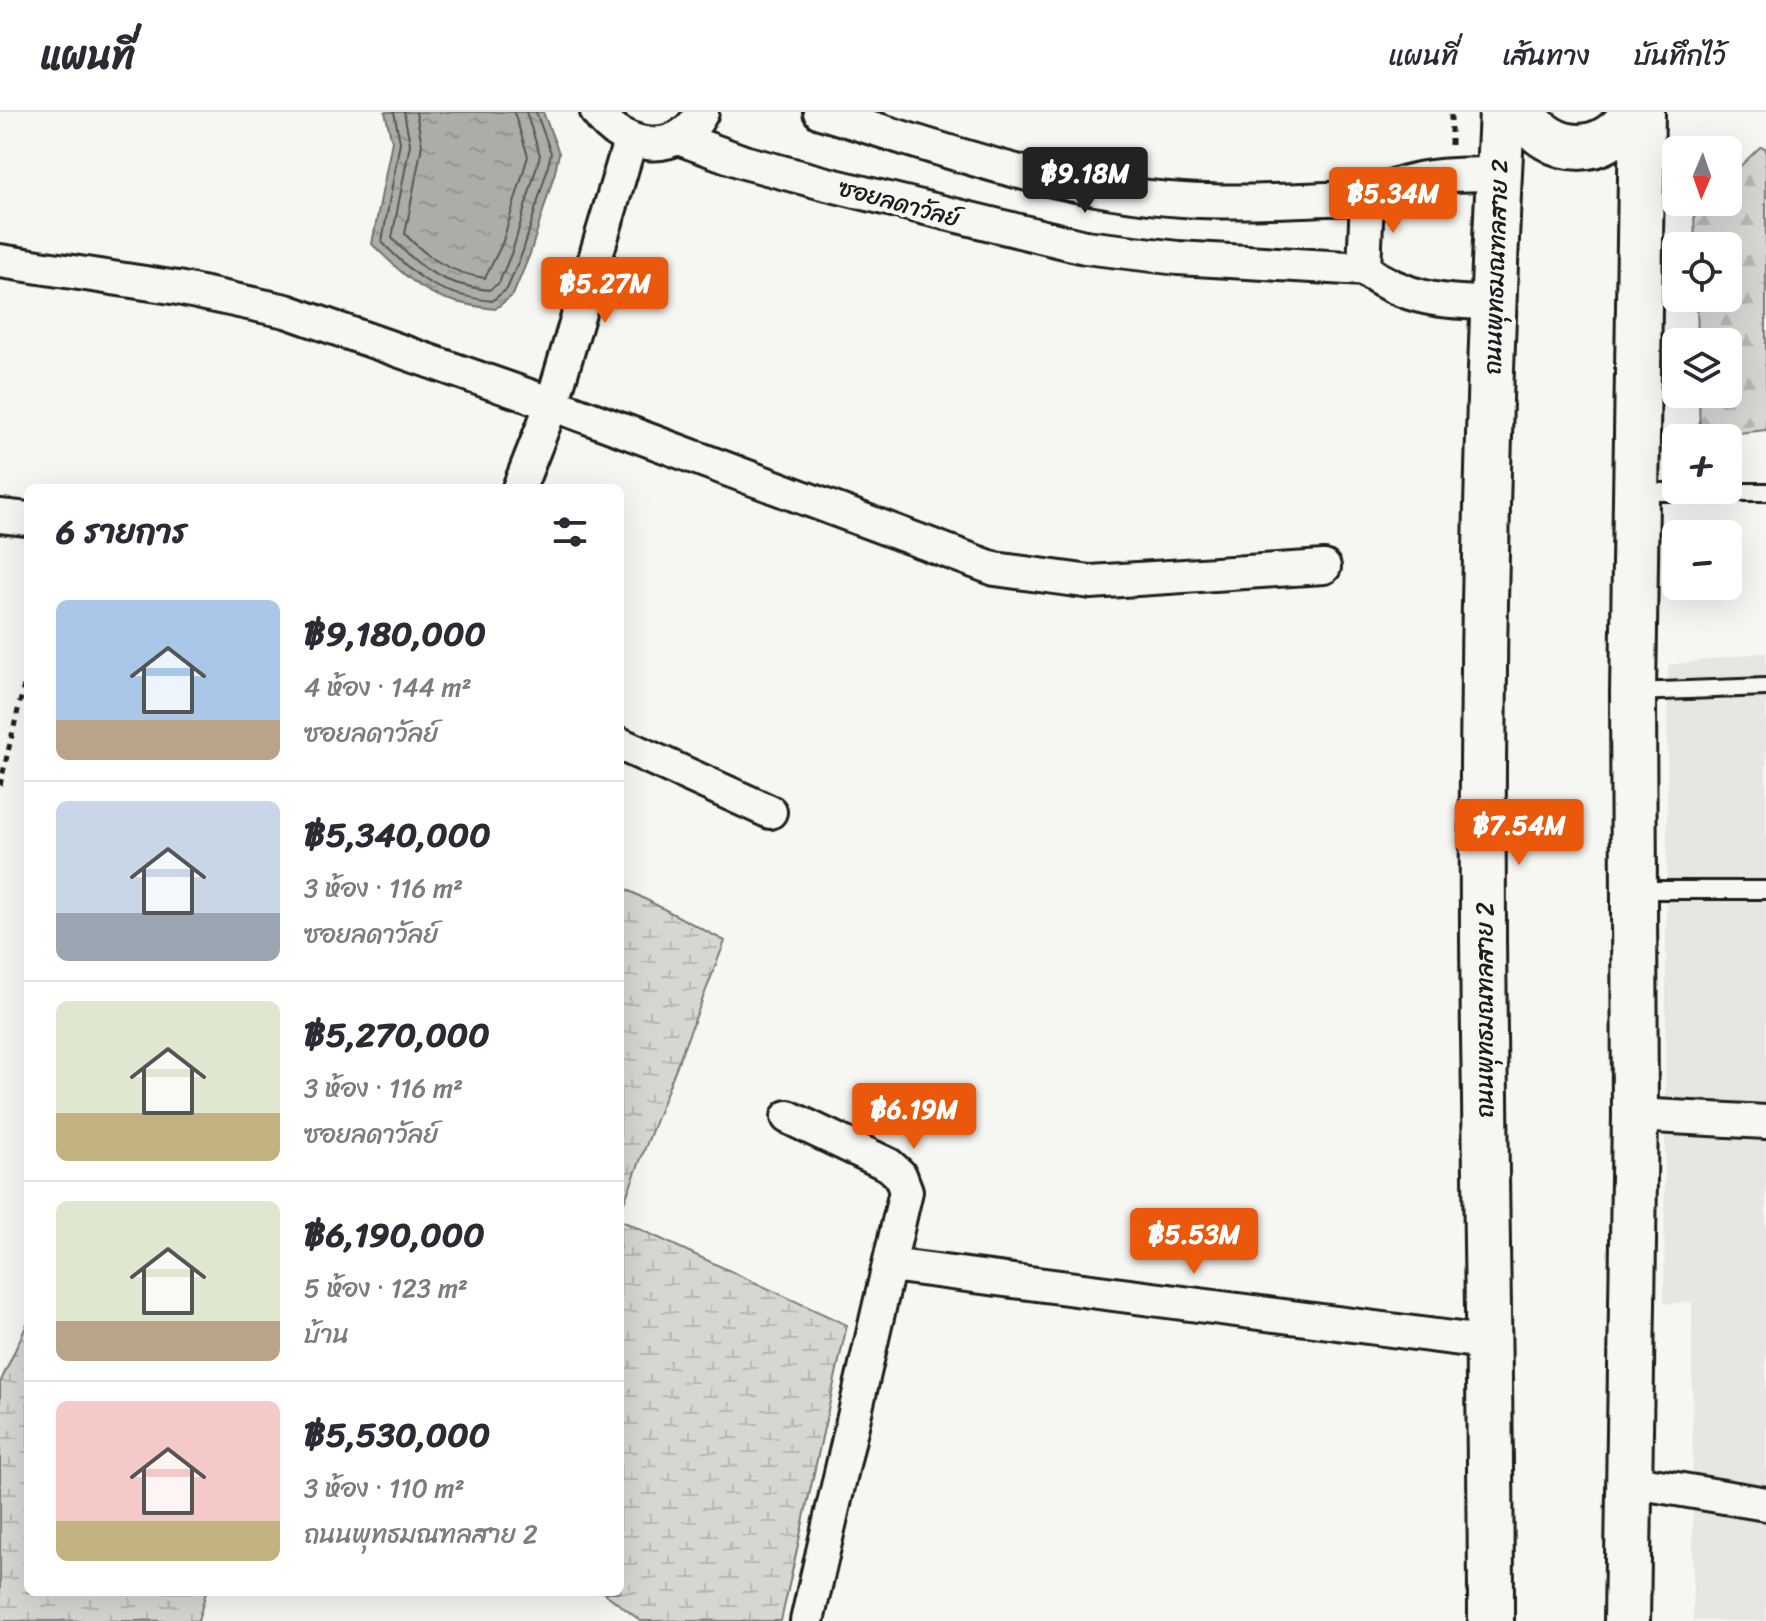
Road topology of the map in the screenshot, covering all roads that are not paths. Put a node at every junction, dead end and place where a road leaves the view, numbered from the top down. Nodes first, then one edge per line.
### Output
1 (597, 112) edge
2 (702, 112) edge
3 (820, 112) edge
4 (1502, 112) edge
5 (1522, 112) edge
6 (1634, 112) edge
7 (1642, 112) edge
8 (678, 138) junction
9 (630, 141) junction
10 (1499, 174) junction
11 (1367, 198) junction
12 (0, 261) edge
13 (1364, 269) junction
14 (1494, 303) junction
15 (552, 404) junction
16 (521, 484) edge
17 (1636, 492) junction
18 (1766, 492) edge
19 (0, 516) edge
20 (24, 519) edge
21 (1324, 567) dead end
22 (1766, 687) edge
23 (1633, 693) junction
24 (624, 746) edge
25 (770, 812) dead end
26 (1634, 890) junction
27 (1766, 890) edge
28 (1635, 1115) junction
29 (788, 1117) dead end
30 (1766, 1122) edge
31 (890, 1265) junction
32 (1491, 1343) junction
33 (1629, 1481) junction
34 (1766, 1504) edge
35 (807, 1621) edge
36 (1491, 1621) edge
37 (1627, 1621) edge

1 - 9 street
2 - 8 street
3 - 11 street
4 - 10 main road, ถนนพุทธมณฑลสาย 2
5 - 6 main road
7 - 17 main road
8 - 9 street, ซอยลดาวัลย์
8 - 13 street, ซอยลดาวัลย์
9 - 15 street
10 - 11 street
10 - 14 main road, ถนนพุทธมณฑลสาย 2
11 - 13 street
12 - 15 street
13 - 14 street, ซอยลดาวัลย์
14 - 32 main road, ถนนพุทธมณฑลสาย 2
15 - 16 street
15 - 21 street
17 - 18 lane
17 - 23 main road
19 - 20 street
22 - 23 lane
23 - 26 main road
24 - 25 street
26 - 27 lane
26 - 28 main road
28 - 30 street
28 - 33 main road
29 - 31 street
31 - 32 street
31 - 35 street
32 - 36 main road, ถนนพุทธมณฑลสาย 2
33 - 34 street
33 - 37 main road

